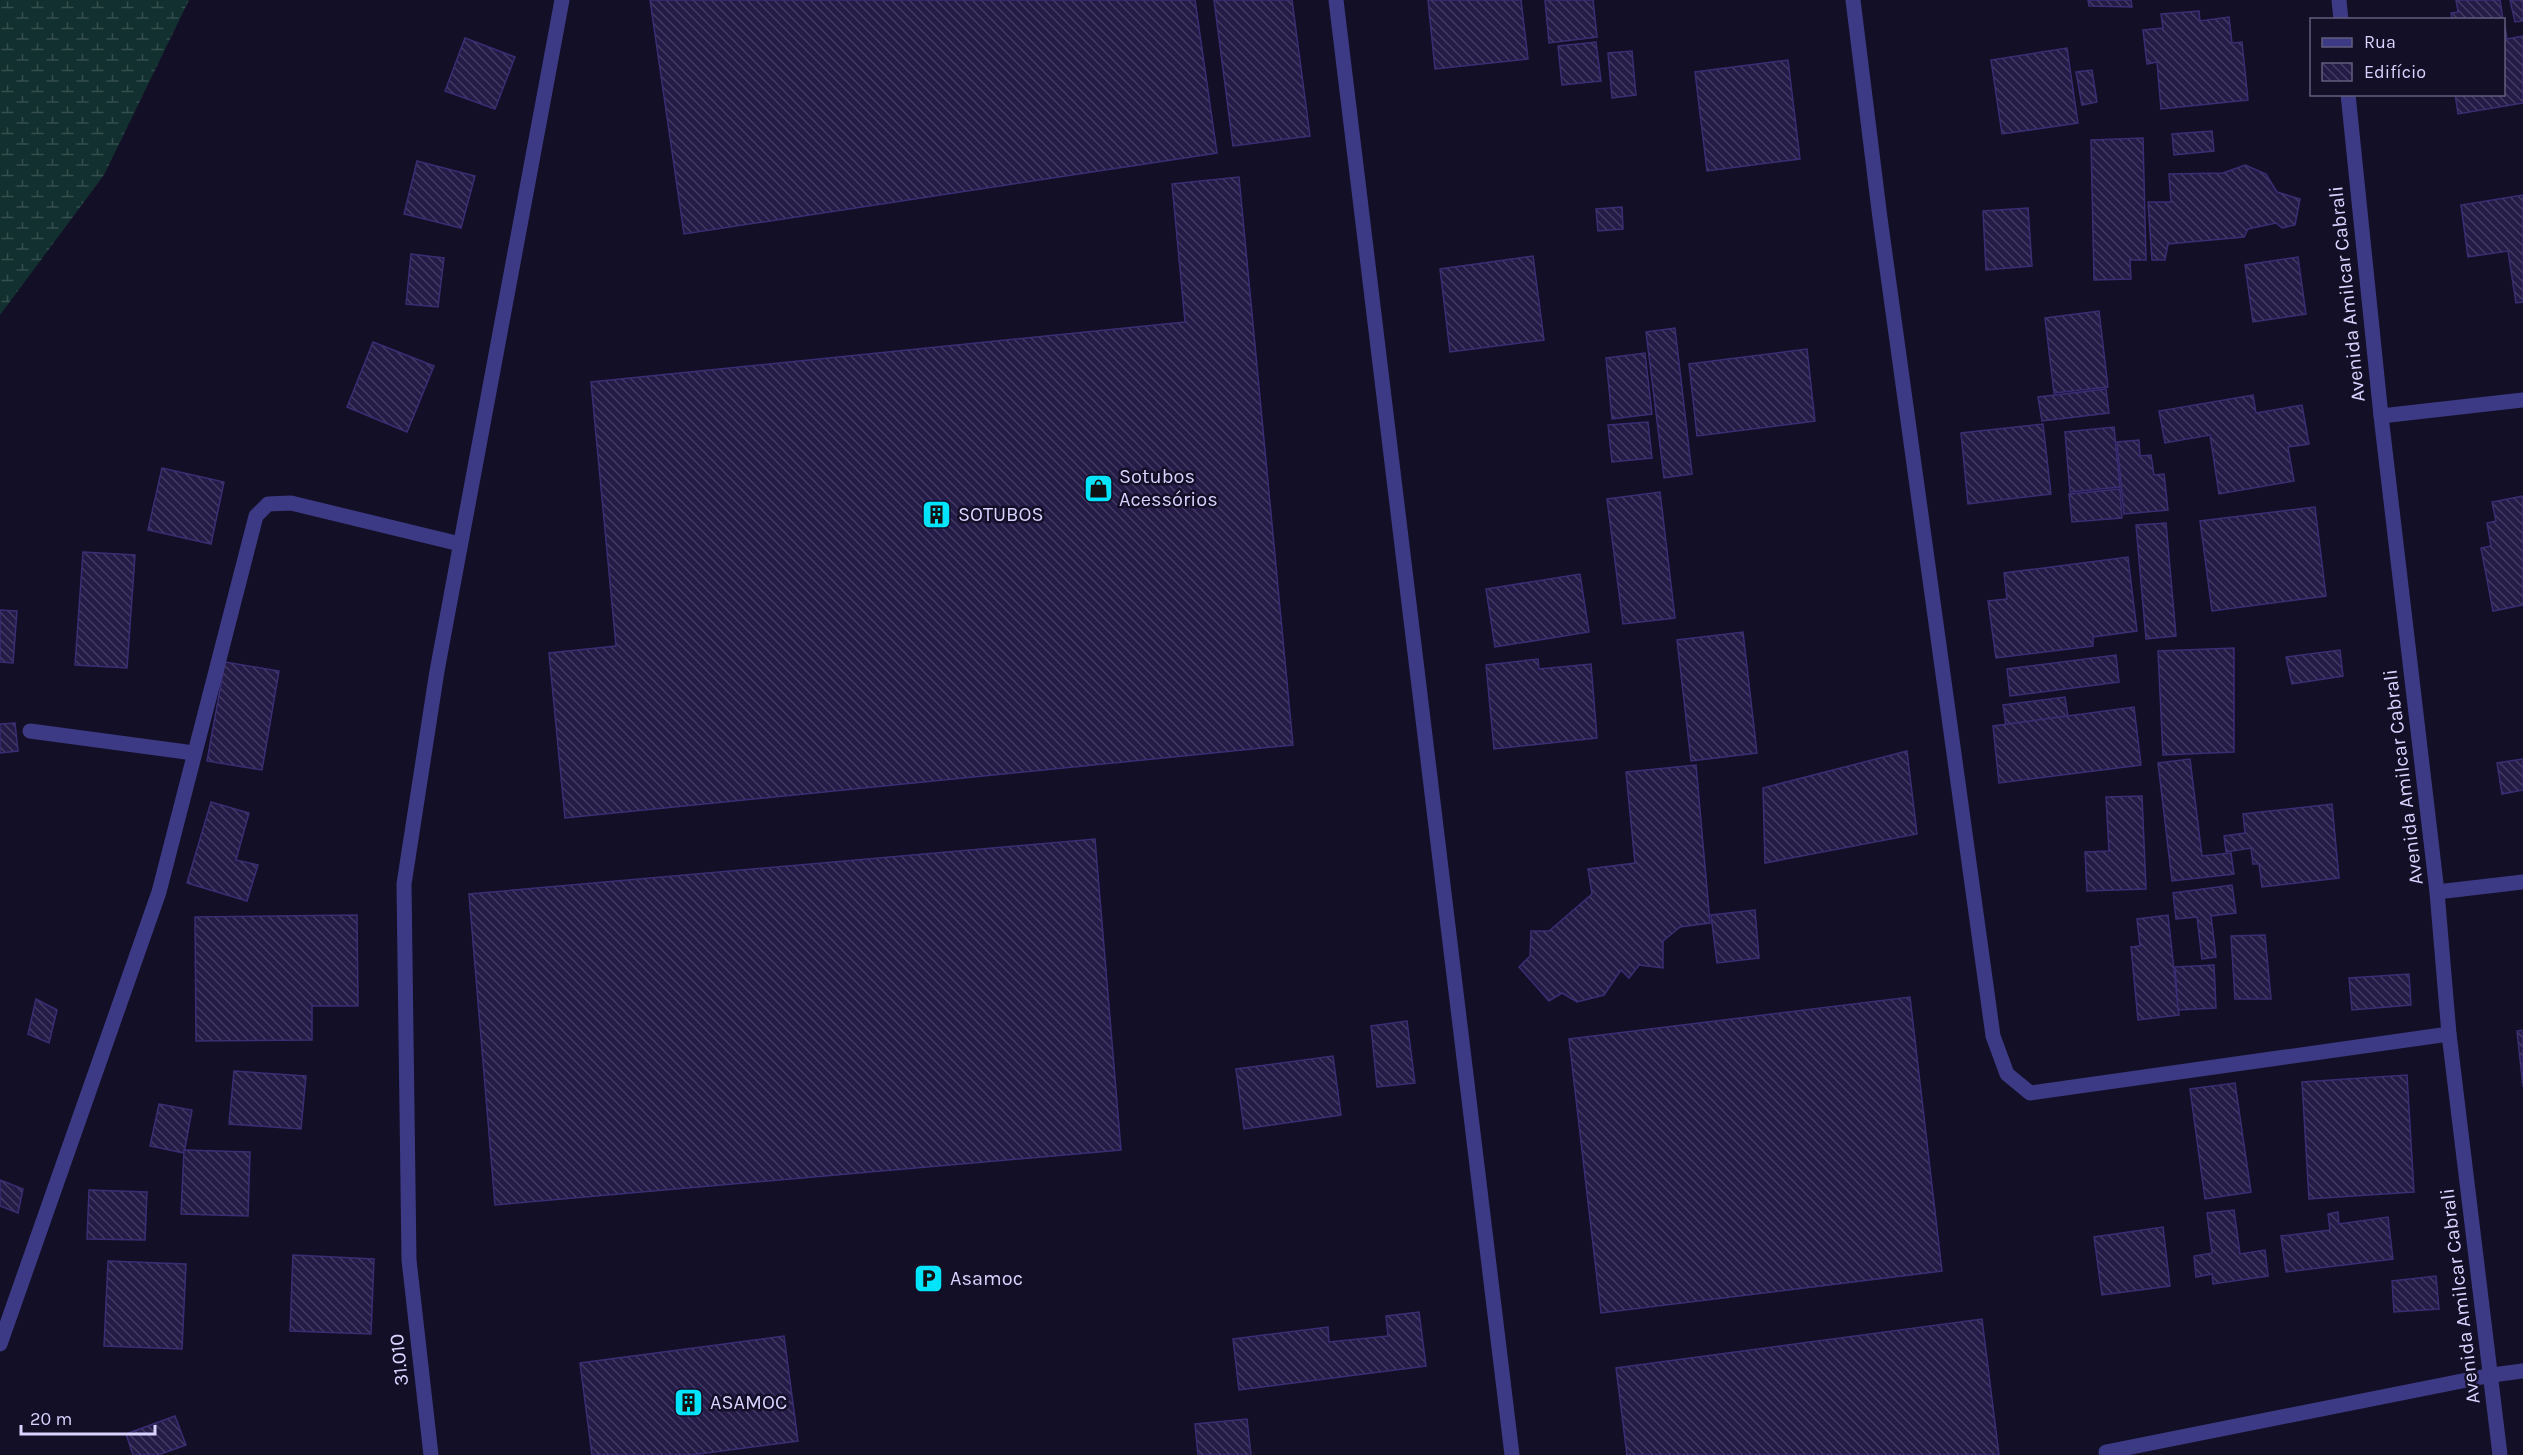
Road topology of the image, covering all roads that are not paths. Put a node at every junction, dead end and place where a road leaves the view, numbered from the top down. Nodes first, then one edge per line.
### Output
1 (562, 0) edge
2 (1336, 0) edge
3 (1853, 0) edge
4 (2339, 0) edge
5 (2341, 18) edge
6 (2348, 96) edge
7 (2523, 400) edge
8 (2381, 416) junction
9 (460, 544) junction
10 (30, 731) dead end
11 (194, 753) junction
12 (2523, 882) edge
13 (2437, 892) junction
14 (2450, 1034) junction
15 (0, 1344) edge
16 (2523, 1371) edge
17 (2492, 1375) junction
18 (2106, 1452) dead end
19 (431, 1455) edge
20 (1512, 1455) edge
21 (2500, 1455) edge

1 - 9 street, 31.010
2 - 20 street
3 - 14 street
4 - 5 street
6 - 8 street, Avenida Amilcar Cabrali
7 - 8 street
8 - 13 street, Avenida Amilcar Cabrali
9 - 11 street
9 - 19 street, 31.010
10 - 11 street
11 - 15 street
12 - 13 street
13 - 14 street, Avenida Amilcar Cabrali
14 - 17 street, Avenida Amilcar Cabrali
16 - 17 street
17 - 18 street
17 - 21 street, Avenida Amilcar Cabrali

